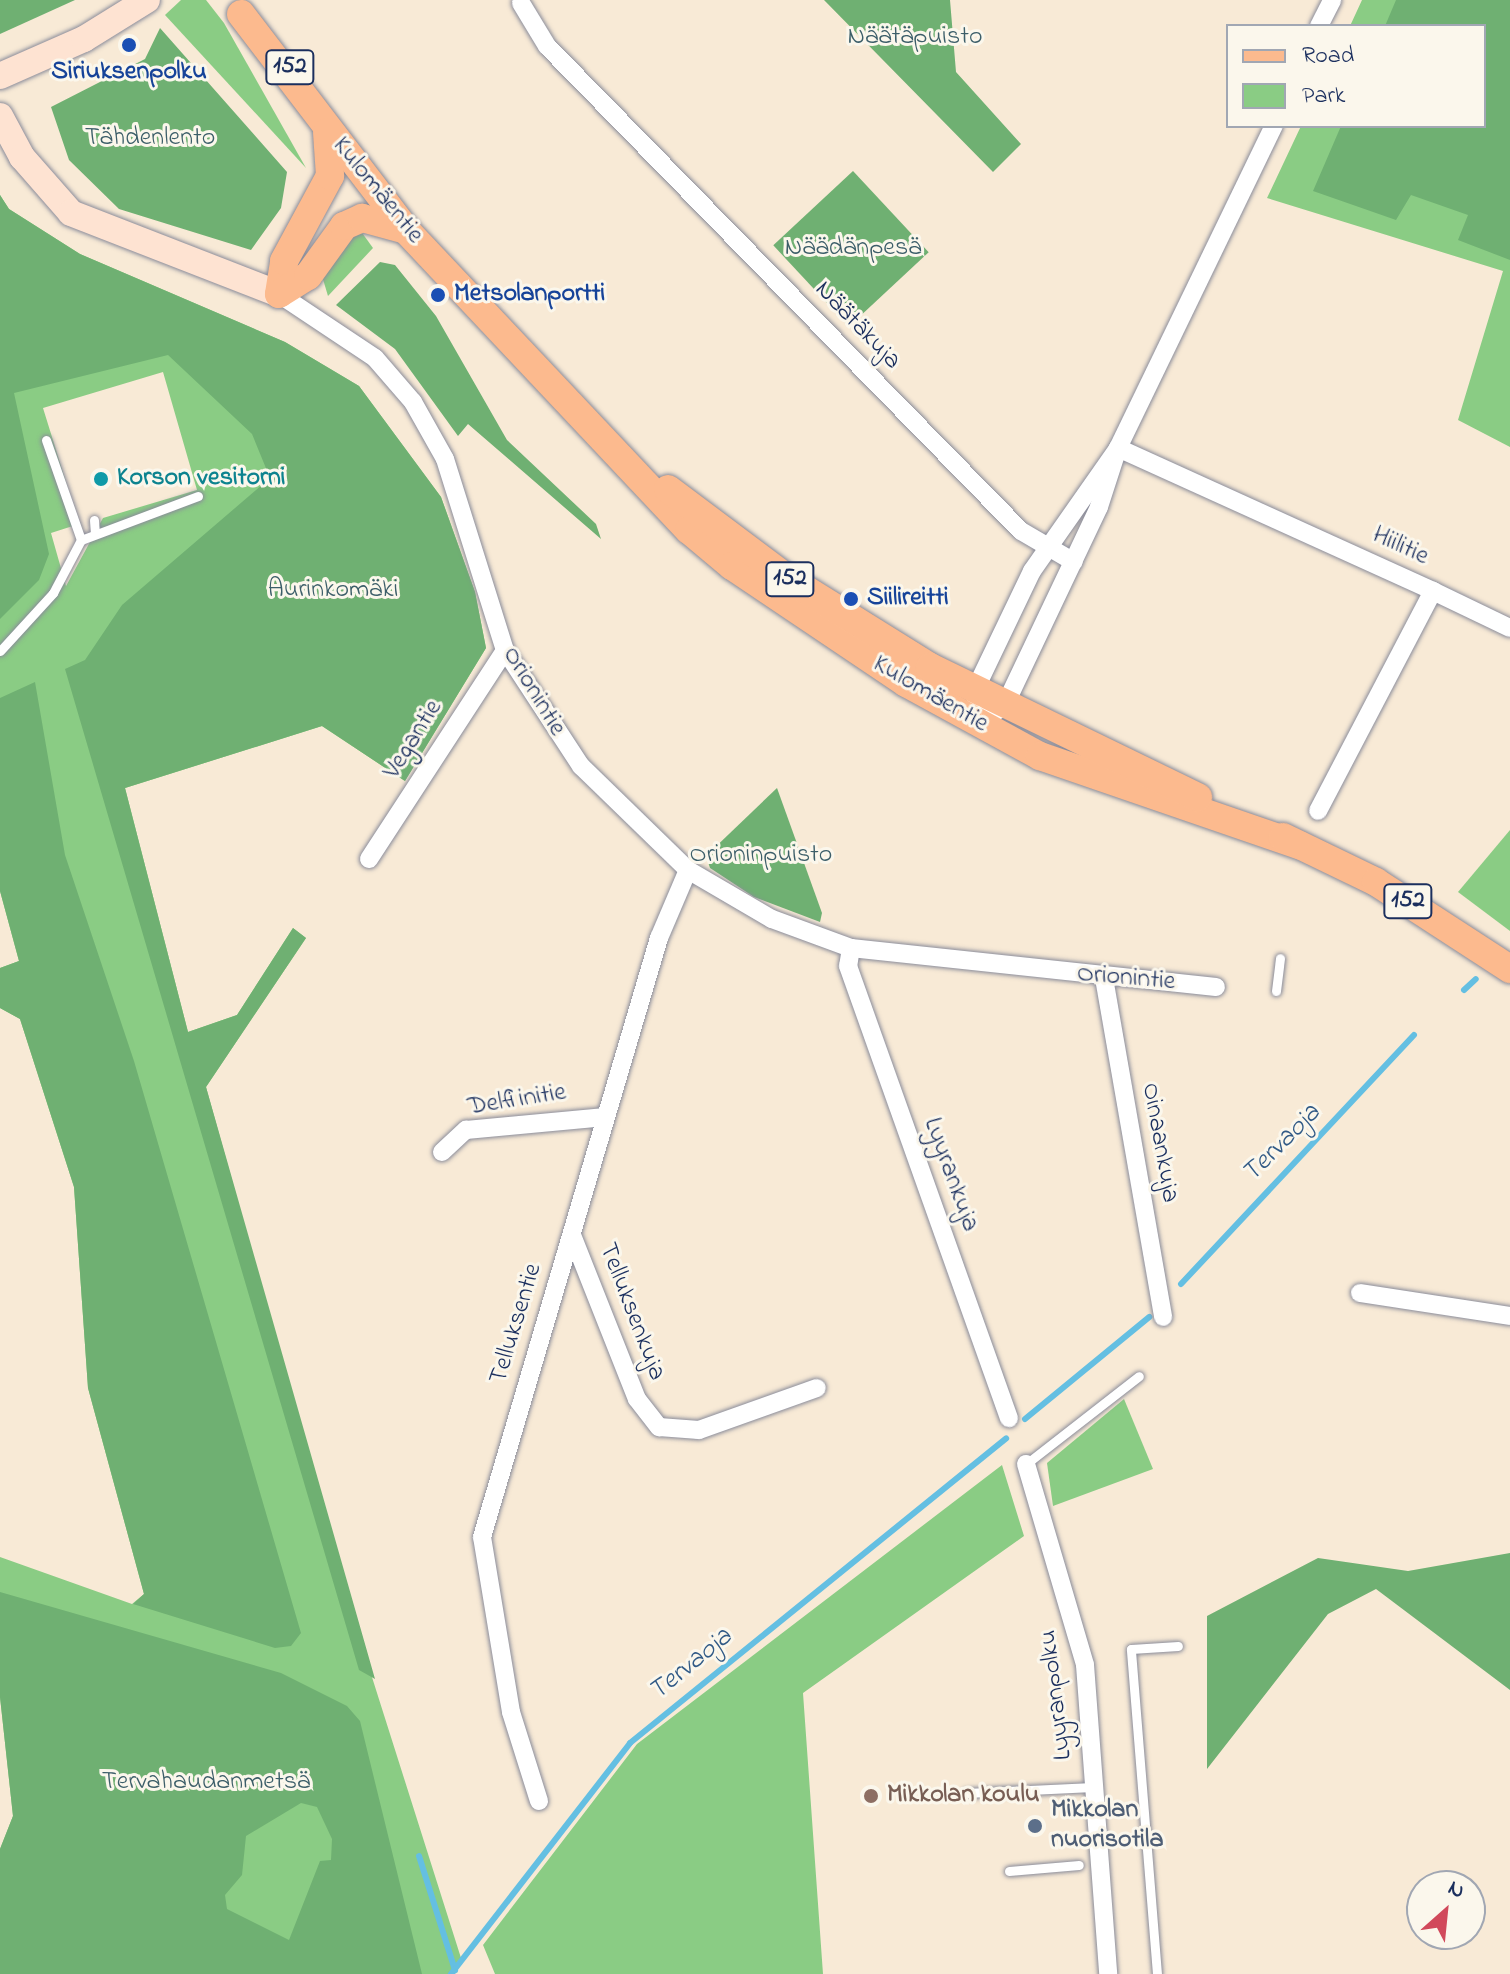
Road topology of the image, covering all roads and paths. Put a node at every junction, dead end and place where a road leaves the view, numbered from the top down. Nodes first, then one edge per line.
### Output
1 (147, 0) edge
2 (1332, 0) edge
3 (521, 3) dead end
4 (235, 7) edge
5 (1320, 24) edge
6 (0, 76) edge
7 (0, 116) edge
8 (1273, 128) edge
9 (327, 131) junction
10 (406, 230) junction
11 (279, 294) junction
12 (528, 355) junction
13 (46, 440) dead end
14 (1118, 448) junction
15 (617, 451) junction
16 (198, 496) dead end
17 (94, 520) dead end
18 (95, 534) junction
19 (81, 540) junction
20 (1047, 549) junction
21 (1074, 562) junction
22 (1433, 591) junction
23 (1510, 628) edge
24 (505, 650) junction
25 (0, 651) edge
26 (975, 690) junction
27 (1005, 705) junction
28 (979, 724) junction
29 (1318, 811) dead end
30 (1299, 845) junction
31 (369, 859) dead end
32 (688, 870) junction
33 (851, 948) junction
34 (1280, 958) dead end
35 (1510, 969) edge
36 (1104, 978) junction
37 (1216, 987) dead end
38 (1276, 991) dead end
39 (605, 1117) junction
40 (442, 1152) dead end
41 (572, 1235) junction
42 (1360, 1293) dead end
43 (1510, 1316) edge
44 (1163, 1317) dead end
45 (1139, 1376) dead end
46 (817, 1388) dead end
47 (1009, 1418) dead end
48 (1026, 1464) joint
49 (1178, 1646) dead end
50 (1093, 1787) junction
51 (966, 1793) dead end
52 (539, 1801) dead end
53 (1079, 1865) dead end
54 (1009, 1871) dead end
55 (1108, 1974) edge
56 (1157, 1974) edge

1 - 6 main road
2 - 5 street
3 - 20 street, Näätäkuja
4 - 9 main road, Kulomäentie / 152
4 - 12 main road, Kulomäentie / 152
7 - 11 main road, Orionintie
8 - 14 street
9 - 10 main road, Kulomäentie / 152
9 - 11 main road
10 - 11 main road
10 - 12 main road, Kulomäentie / 152
11 - 24 street, Orionintie
12 - 15 main road, Kulomäentie / 152
13 - 19 lane
14 - 20 street
14 - 21 street
14 - 22 street, Hiilitie
15 - 26 main road, Kulomäentie / 152
15 - 28 main road, Kulomäentie / 152
16 - 18 lane
17 - 18 lane
18 - 19 lane
19 - 25 lane
20 - 21 street, Näätäkuja
20 - 26 street
21 - 27 street
22 - 23 street
22 - 29 street, Hiilitie
24 - 31 street, Vegantie
24 - 32 street, Orionintie
26 - 27 main road, Kulomäentie / 152
26 - 28 street
27 - 28 street
27 - 30 main road, Kulomäentie / 152
28 - 30 main road, Kulomäentie / 152
30 - 35 main road, Kulomäentie / 152
32 - 33 street, Orionintie
32 - 39 street, Telluksentie
33 - 36 street, Orionintie
33 - 47 street, Lyyrankuja
34 - 38 lane
36 - 37 street, Orionintie
36 - 44 street, Oinaankuja
39 - 40 street, Delfiinitie
39 - 41 street, Telluksentie
41 - 46 street, Telluksenkuja
41 - 52 street, Telluksentie
42 - 43 street
45 - 48 lane
48 - 50 street, Lyyranpolku
49 - 56 lane
50 - 51 lane
50 - 55 street, Lyyranpolku
53 - 54 lane

